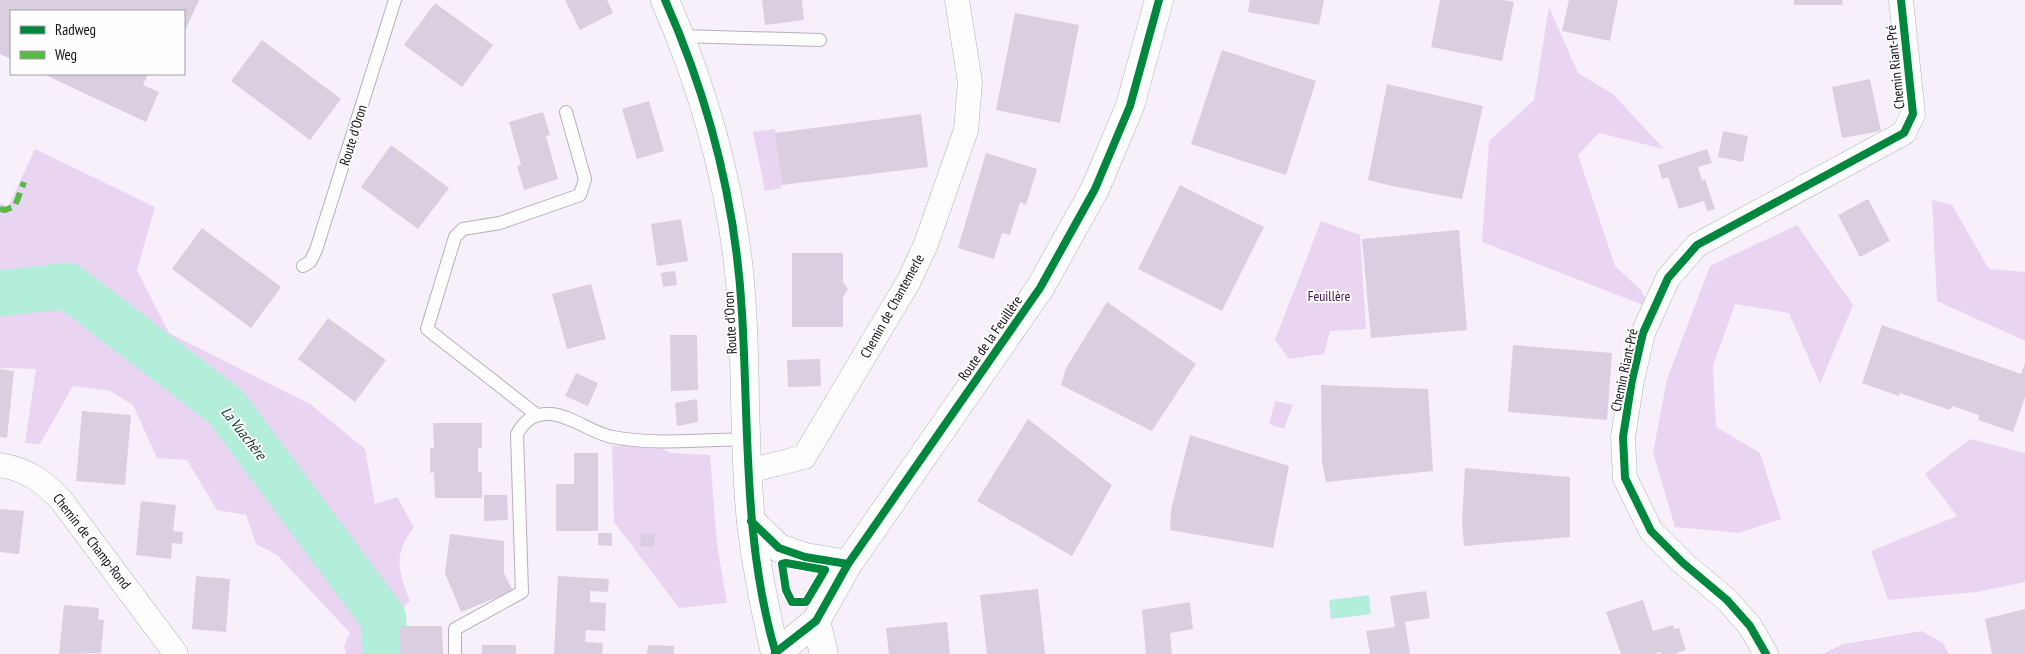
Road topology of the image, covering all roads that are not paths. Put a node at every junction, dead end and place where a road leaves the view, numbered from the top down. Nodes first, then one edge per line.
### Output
1 (395, 0) edge
2 (665, 0) edge
3 (957, 0) edge
4 (1159, 0) edge
5 (1901, 0) edge
6 (681, 36) junction
7 (820, 40) dead end
8 (566, 112) dead end
9 (303, 266) dead end
10 (537, 415) junction
11 (748, 439) junction
12 (0, 465) edge
13 (749, 471) junction
14 (751, 521) junction
15 (848, 564) junction
16 (816, 620) junction
17 (166, 649) edge
18 (455, 654) edge
19 (775, 654) edge
20 (824, 654) edge
21 (1766, 654) edge

1 - 9 lane, Route d'Oron
2 - 6 main road, Route d'Oron
3 - 13 street, Chemin de Chantemerle
4 - 15 main road, Route de la Feuillère
5 - 21 street, Chemin Riant-Pré
6 - 7 lane
6 - 11 main road, Route d'Oron
8 - 10 lane
10 - 11 lane
10 - 18 lane
11 - 13 main road, Route d'Oron
12 - 17 street, Chemin de Champ-Rond
13 - 14 main road, Route d'Oron
14 - 15 main road
14 - 19 main road, Route d'Oron
15 - 16 main road, Route de la Feuillère
16 - 19 main road, Route de la Feuillère
16 - 20 main road

